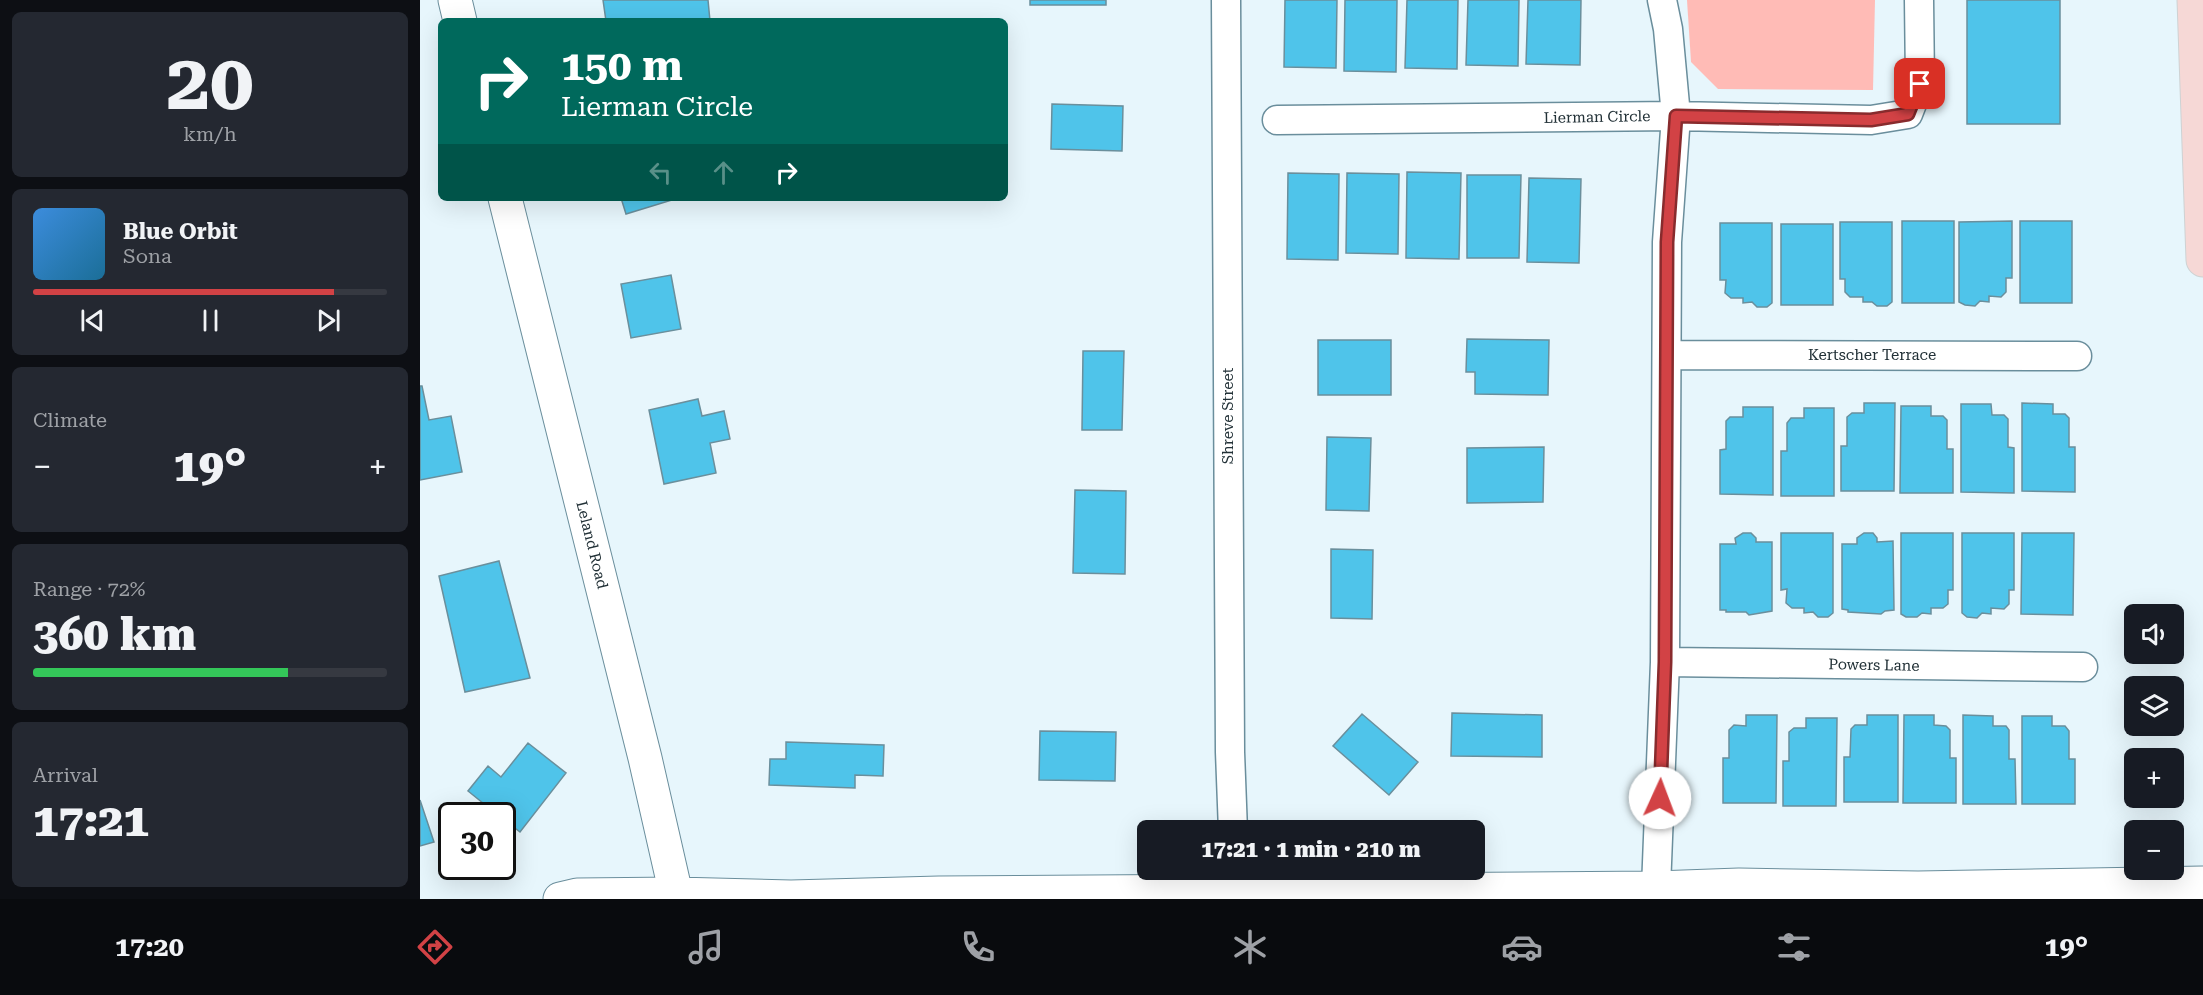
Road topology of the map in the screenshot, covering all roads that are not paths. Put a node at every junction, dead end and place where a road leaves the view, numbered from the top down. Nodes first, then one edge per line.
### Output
1 (454, 0) edge
2 (1226, 0) edge
3 (1662, 0) edge
4 (1919, 0) edge
5 (2194, 0) edge
6 (459, 18) edge
7 (1676, 116) junction
8 (1277, 120) dead end
9 (506, 201) edge
10 (2203, 260) edge
11 (1668, 355) junction
12 (2077, 356) dead end
13 (1665, 662) junction
14 (2084, 667) dead end
15 (1233, 820) edge
16 (1234, 881) edge
17 (2203, 883) edge
18 (1656, 888) junction
19 (676, 894) junction
20 (560, 899) edge

1 - 6 street
2 - 15 street, Shreve Street
3 - 7 street
4 - 7 street, Lierman Circle
5 - 10 main road
7 - 8 street, Lierman Circle
7 - 11 street
9 - 19 street, Leland Road
11 - 12 street, Kertscher Terrace
11 - 13 street
13 - 14 street, Powers Lane
13 - 18 street
16 - 18 street
16 - 19 street
17 - 18 street
19 - 20 street

